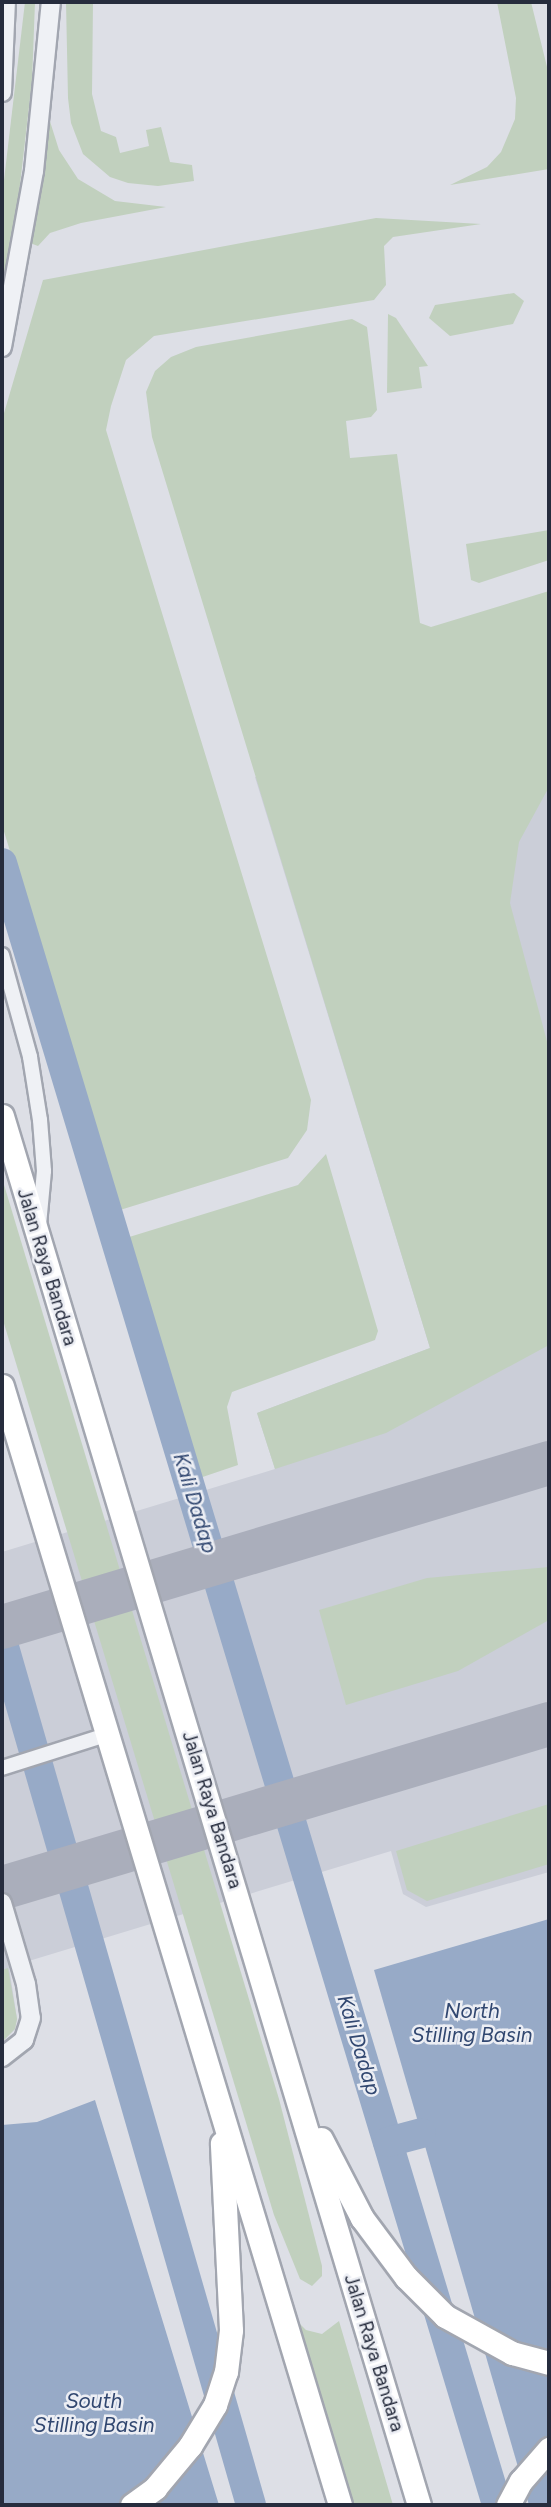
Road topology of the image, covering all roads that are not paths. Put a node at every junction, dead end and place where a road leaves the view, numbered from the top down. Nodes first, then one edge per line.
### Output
1 (5, 2) edge
2 (51, 2) edge
3 (2, 15) edge
4 (2, 92) edge
5 (2, 347) edge
6 (2, 955) edge
7 (2, 1116) edge
8 (38, 1238) junction
9 (2, 1386) edge
10 (106, 1735) junction
11 (7, 1765) edge
12 (2, 1903) edge
13 (2, 2057) edge
14 (293, 2083) junction
15 (220, 2108) junction
16 (549, 2363) edge
17 (549, 2449) edge
18 (132, 2505) edge
19 (340, 2505) edge
20 (419, 2505) edge
21 (508, 2505) edge

1 - 3 street
1 - 4 street
2 - 5 street
6 - 8 street
7 - 8 main road, Jalan Raya Bandara
8 - 14 main road, Jalan Raya Bandara
9 - 10 main road
10 - 11 street
10 - 15 main road
12 - 13 street
14 - 16 main road
14 - 20 main road, Jalan Raya Bandara
15 - 18 main road
15 - 19 main road
17 - 21 main road

